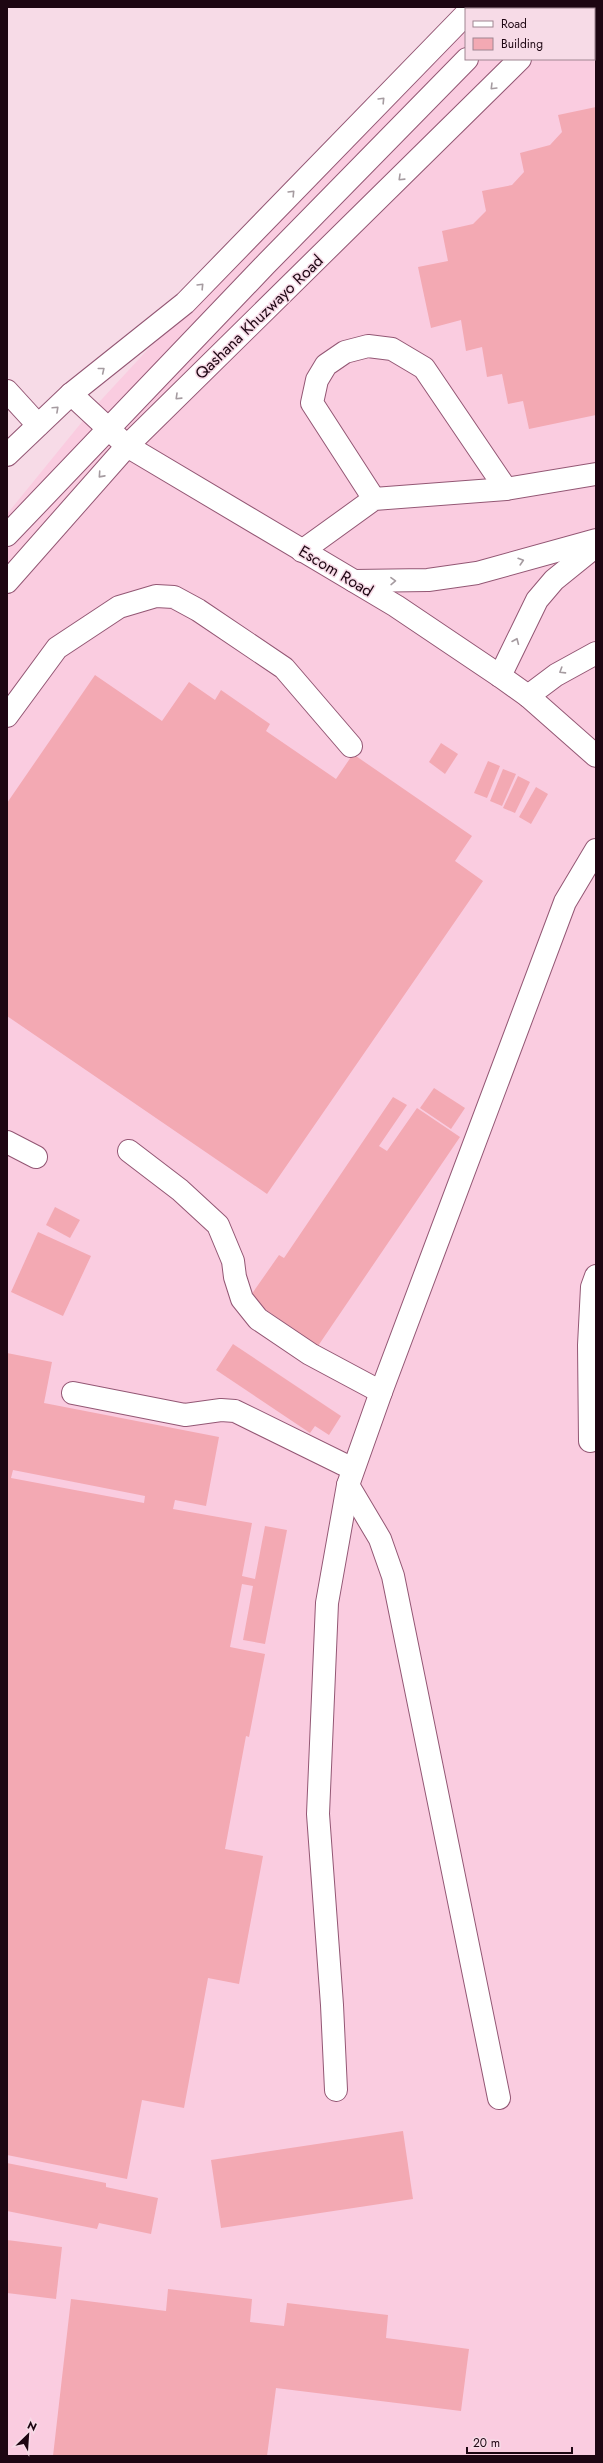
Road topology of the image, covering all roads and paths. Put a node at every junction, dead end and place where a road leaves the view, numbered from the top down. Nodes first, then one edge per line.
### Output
1 (465, 15) edge
2 (467, 60) edge
3 (519, 60) edge
4 (7, 391) edge
5 (71, 394) junction
6 (38, 425) junction
7 (109, 427) junction
8 (127, 446) junction
9 (7, 454) edge
10 (596, 474) edge
11 (506, 489) junction
12 (374, 499) junction
13 (7, 535) edge
14 (596, 540) edge
15 (596, 546) edge
16 (302, 551) junction
17 (7, 582) edge
18 (354, 582) junction
19 (596, 653) edge
20 (500, 676) junction
21 (528, 696) junction
22 (7, 716) edge
23 (351, 746) dead end
24 (596, 756) edge
25 (596, 850) edge
26 (7, 1142) edge
27 (129, 1150) dead end
28 (36, 1157) dead end
29 (596, 1276) edge
30 (381, 1392) junction
31 (73, 1393) dead end
32 (590, 1441) dead end
33 (350, 1477) junction
34 (336, 2090) dead end
35 (499, 2098) dead end

5 -> 1 main road
2 - 7 main road
3 -> 8 main road, Qashana Khuzwayo Road
4 - 6 main road
6 -> 5 main road
5 - 7 main road, Escom Road
6 - 9 main road
7 - 8 main road, Escom Road
7 - 13 main road
8 - 16 main road, Escom Road
8 -> 17 main road, Qashana Khuzwayo Road
10 - 11 main road
11 - 12 main road
11 - 12 main road
12 - 16 main road
18 -> 14 main road
20 -> 15 main road
16 - 18 main road, Escom Road
18 - 20 main road, Escom Road
19 -> 21 main road
20 - 21 main road, Escom Road
21 - 24 main road, Escom Road
22 - 23 main road
25 - 30 main road
26 - 28 main road
27 - 30 main road
29 - 32 main road
30 - 33 main road
31 - 33 main road
33 - 34 main road
33 - 35 main road

